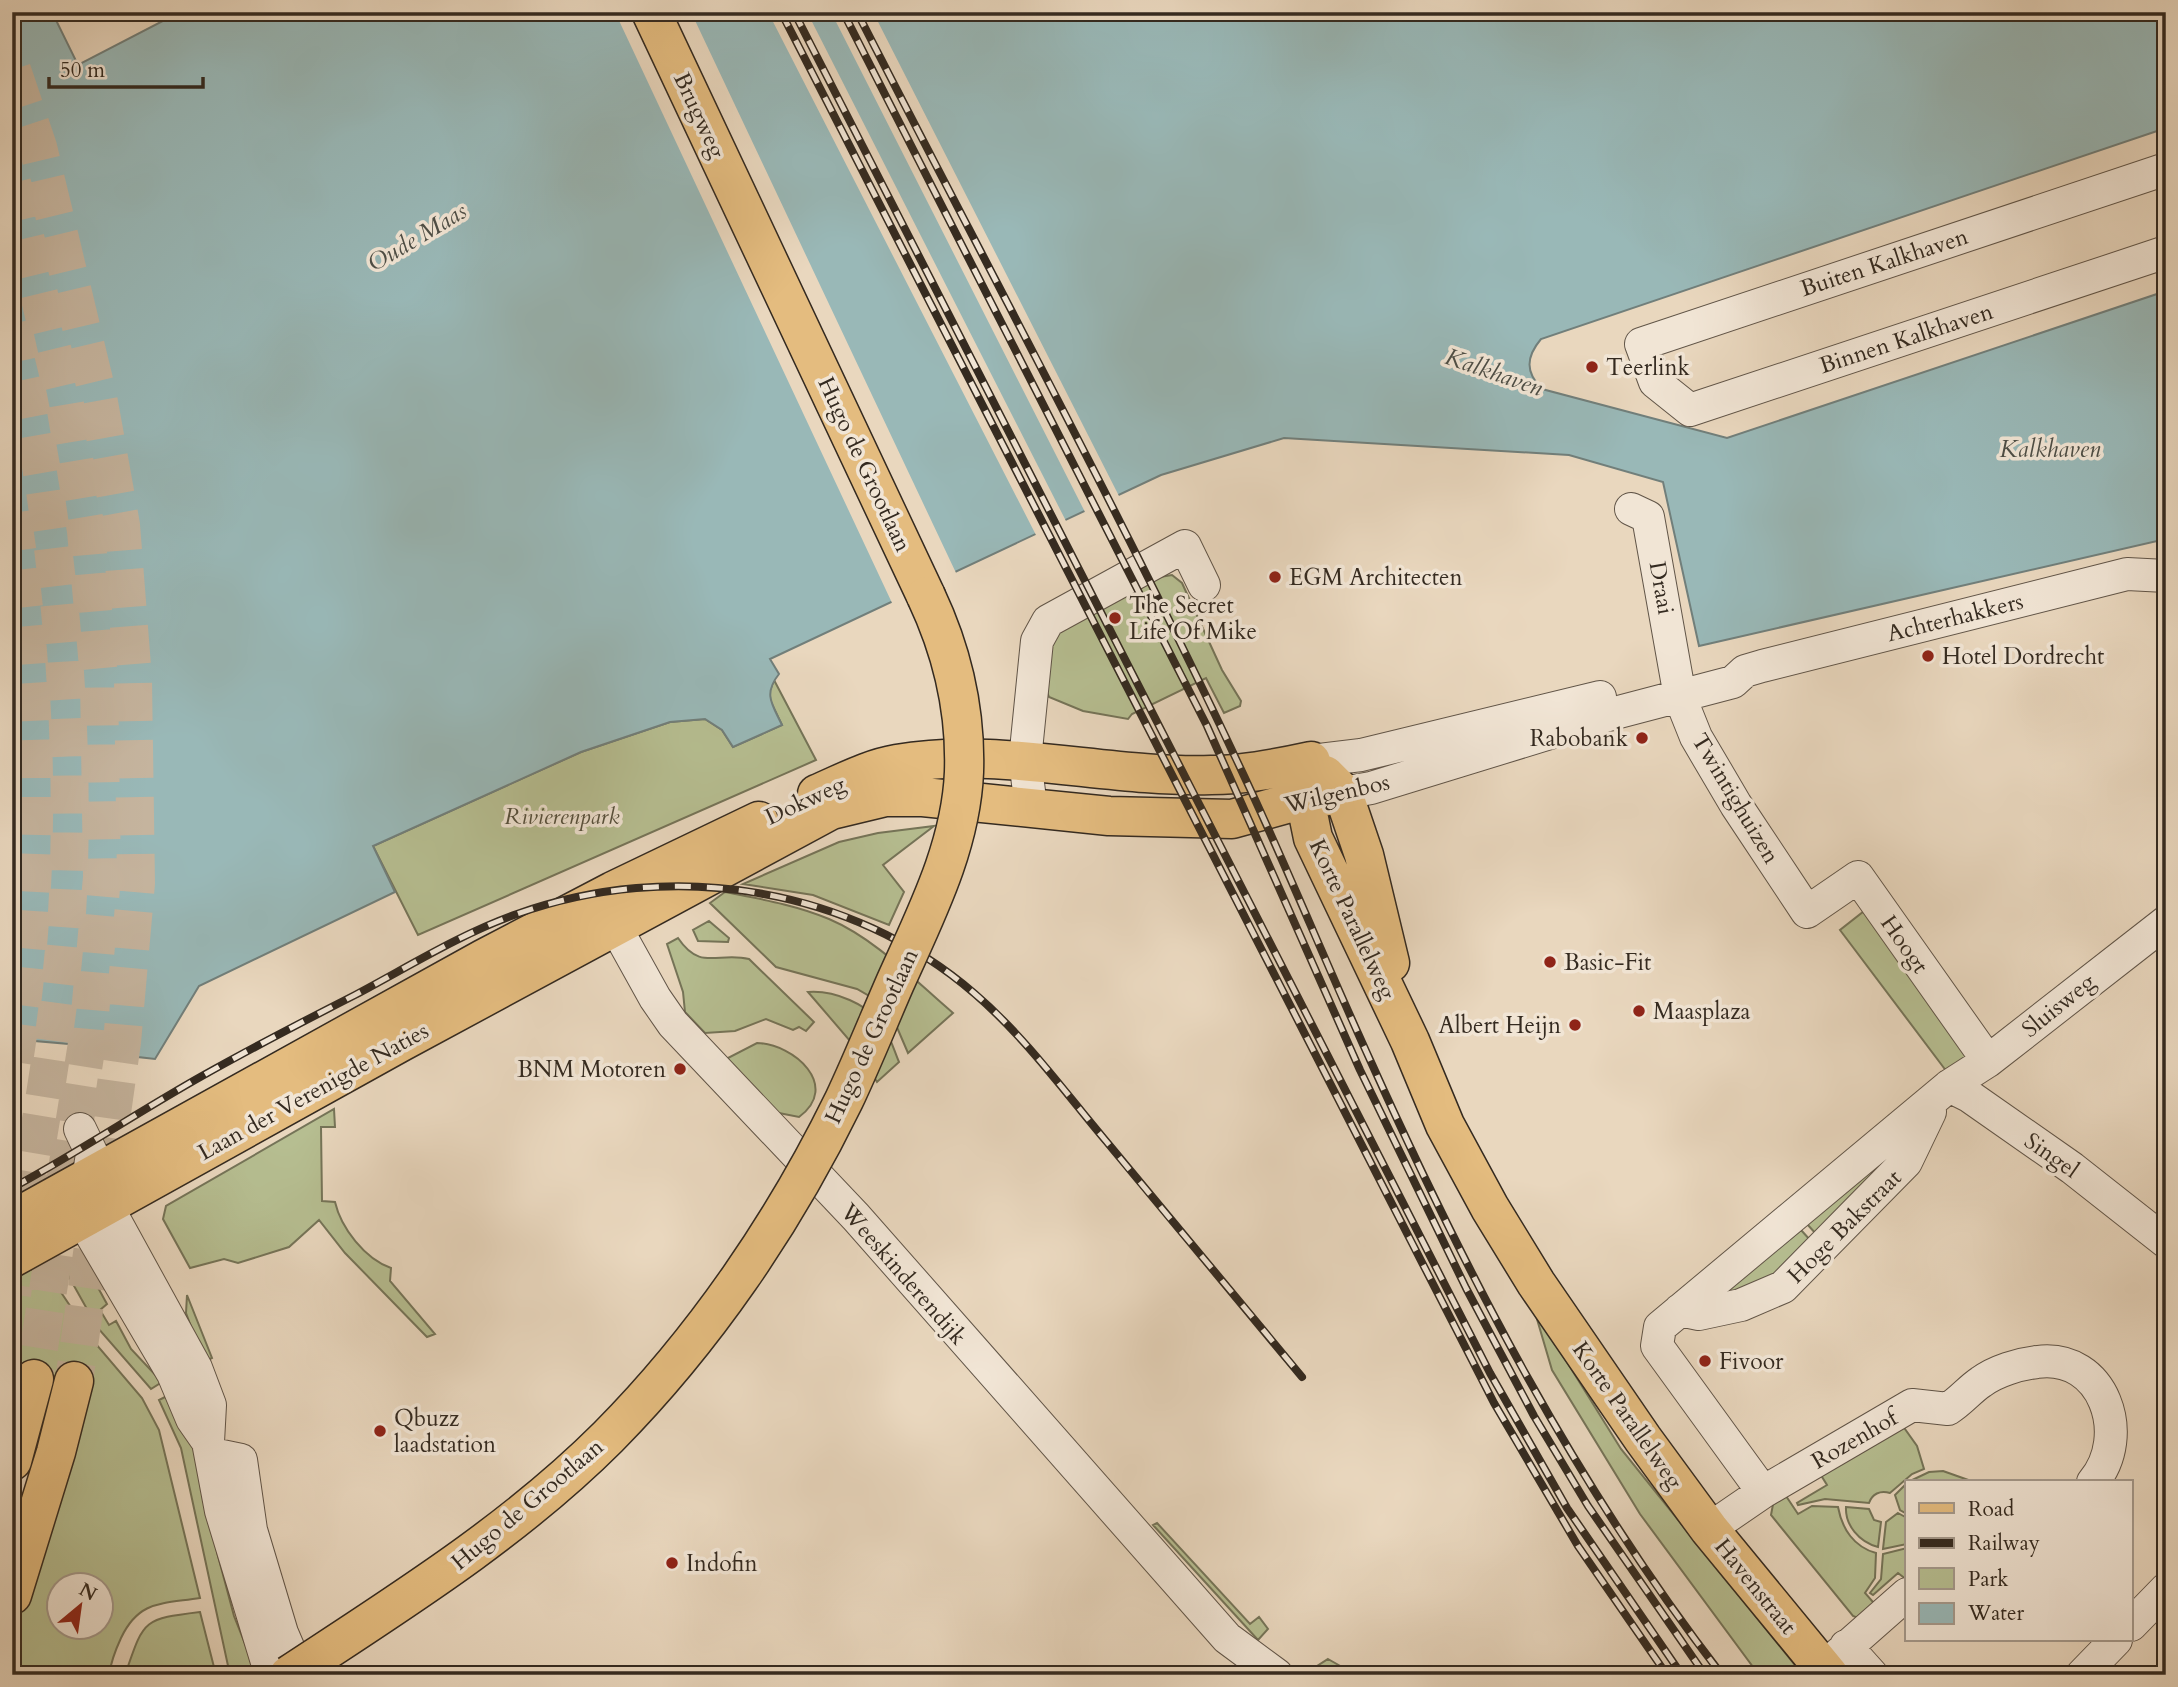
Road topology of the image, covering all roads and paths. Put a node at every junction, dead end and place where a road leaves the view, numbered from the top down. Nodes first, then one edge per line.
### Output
1 (651, 12) edge
2 (2166, 169) edge
3 (749, 218) joint
4 (2166, 252) edge
5 (1655, 382) joint
6 (1631, 509) dead end
7 (2166, 576) edge
8 (1204, 585) dead end
9 (1678, 688) junction
10 (1025, 760) junction
11 (1311, 761) junction
12 (1343, 793) junction
13 (1305, 799) junction
14 (1031, 807) junction
15 (607, 912) junction
16 (1807, 912) joint
17 (2166, 922) edge
18 (1410, 1041) junction
19 (1988, 1061) junction
20 (1939, 1095) junction
21 (80, 1129) dead end
22 (93, 1200) junction
23 (12, 1220) edge
24 (2161, 1228) edge
25 (12, 1258) edge
26 (1680, 1310) junction
27 (34, 1379) tunnel mouth
28 (74, 1381) tunnel mouth
29 (220, 1452) junction
30 (12, 1461) edge
31 (2094, 1480) edge
32 (1763, 1492) junction
33 (1722, 1520) junction
34 (2166, 1589) edge
35 (12, 1595) edge
36 (1905, 1596) edge
37 (2132, 1624) edge
38 (2114, 1642) edge
39 (1833, 1663) edge
40 (2092, 1672) edge
41 (271, 1675) edge
42 (289, 1675) edge
43 (300, 1675) edge
44 (1277, 1675) edge
45 (1871, 1675) edge

1 - 3 main road, Brugweg
2 - 5 street, Buiten Kalkhaven
3 - 42 main road, Hugo de Grootlaan, bridge
4 - 5 street, Binnen Kalkhaven
6 - 9 street, Draai
7 - 9 street, Achterhakkers
8 - 10 street
9 - 11 street, Wilgenbos
9 - 12 street, Wilgenbos
9 - 16 street, Twintighuizen
10 - 11 main road, Wilgenbos
10 - 14 street
10 - 15 main road, Dokweg
11 - 12 main road, Korte Parallelweg
11 - 13 main road, Korte Parallelweg
12 - 13 main road, Wilgenbos
12 - 18 main road, Korte Parallelweg
13 - 14 main road, Wilgenbos
13 - 18 main road, Korte Parallelweg
14 - 15 main road, Dokweg
15 - 22 main road, Laan der Verenigde Naties
15 - 44 street, Weeskinderendijk
16 - 19 street, Hoogt
17 - 19 street, Sluisweg
18 - 33 main road, Korte Parallelweg
19 - 20 street, Sluisweg
20 - 24 street, Singel
20 - 26 street, Hoge Bakstraat
20 - 26 street, Hoge Bakstraat
21 - 22 street
22 - 23 main road, Laan der Verenigde Naties
22 - 25 main road, Laan der Verenigde Naties
22 - 29 street
26 - 32 street, Hoge Bakstraat
27 - 30 main road
28 - 35 main road
29 - 41 street
29 - 43 street
31 - 32 street, Rozenhof
32 - 33 street, Rozenhof
33 - 39 main road, Havenstraat
34 - 37 street
36 - 39 street
38 - 40 street
39 - 45 street, Havenstraat

